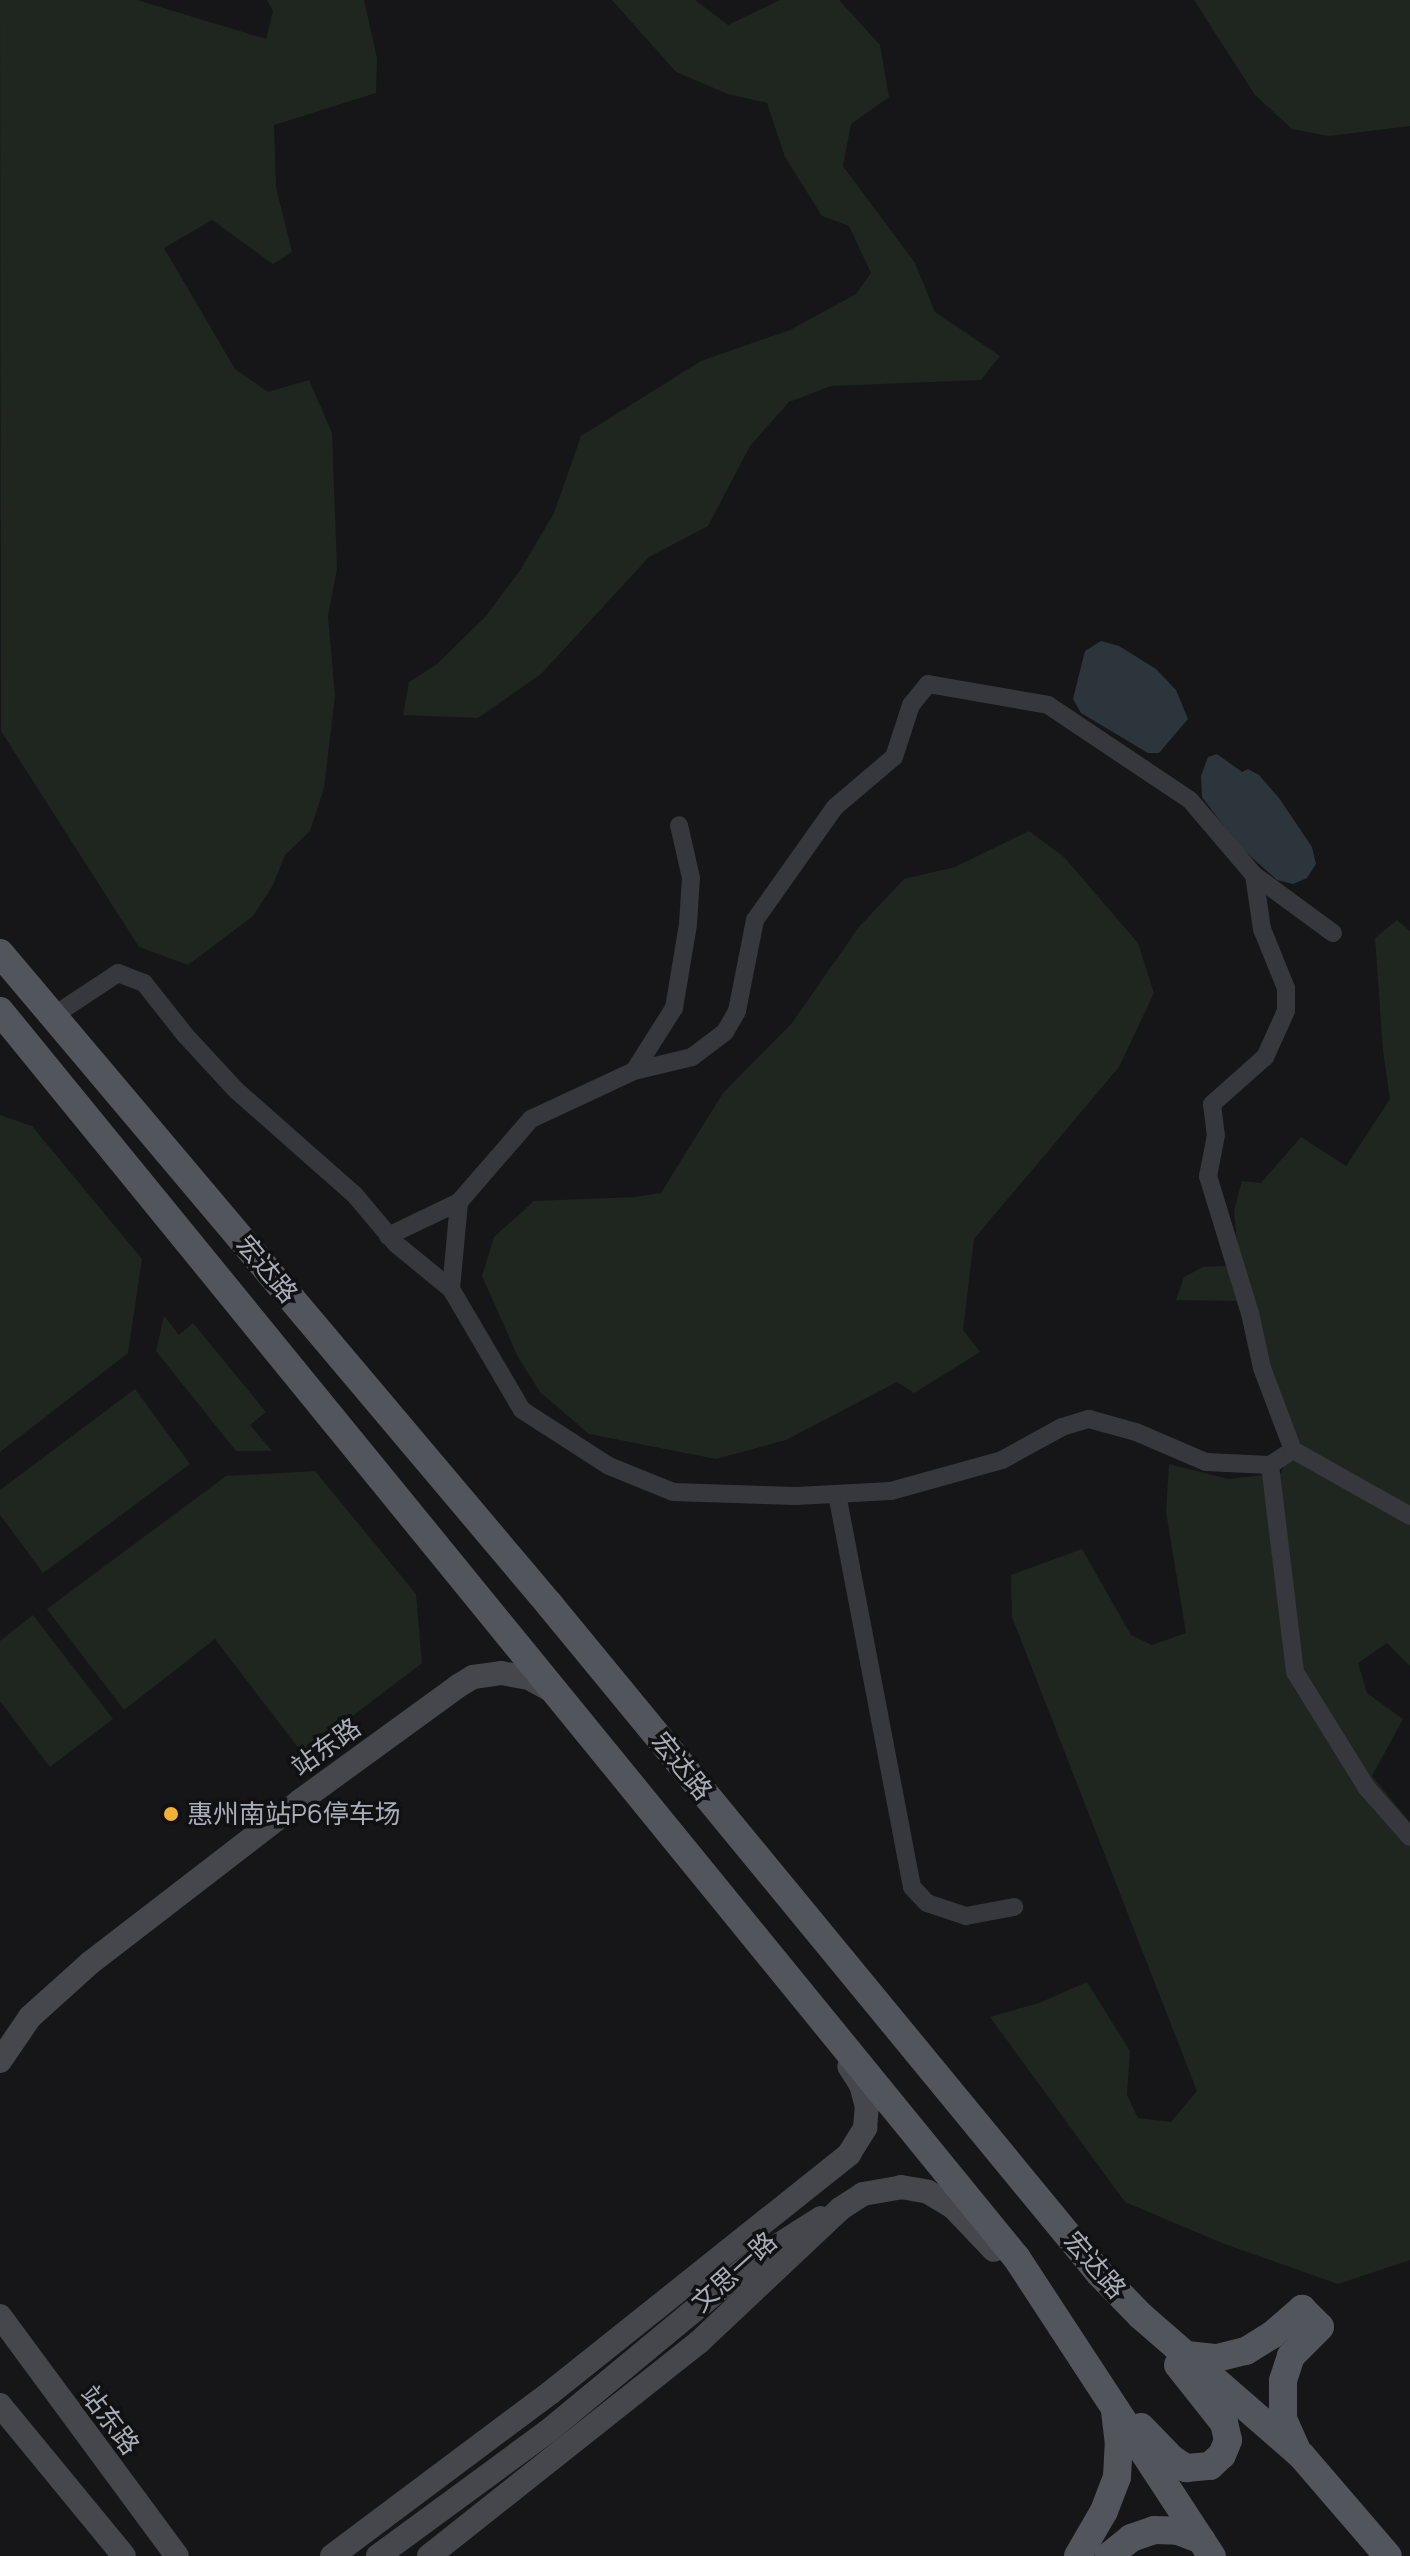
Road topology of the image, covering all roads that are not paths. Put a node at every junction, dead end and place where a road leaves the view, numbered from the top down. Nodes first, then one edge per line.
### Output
1 (679, 825) dead end
2 (1254, 875) junction
3 (1333, 933) dead end
4 (0, 942) edge
5 (0, 953) edge
6 (29, 986) junction
7 (0, 1011) edge
8 (53, 1016) junction
9 (634, 1071) junction
10 (459, 1202) junction
11 (388, 1236) junction
12 (451, 1289) junction
13 (1293, 1450) junction
14 (1270, 1465) junction
15 (837, 1494) junction
16 (1410, 1516) edge
17 (564, 1702) junction
18 (1410, 1837) edge
19 (1014, 1907) dead end
20 (816, 2009) junction
21 (0, 2061) edge
22 (840, 2209) junction
23 (0, 2316) edge
24 (1141, 2316) junction
25 (1068, 2335) junction
26 (1187, 2355) junction
27 (1084, 2359) junction
28 (1111, 2401) junction
29 (0, 2405) edge
30 (1301, 2455) junction
31 (1207, 2548) edge
32 (124, 2556) edge
33 (177, 2556) edge
34 (332, 2556) edge
35 (378, 2556) edge
36 (429, 2556) edge
37 (1078, 2556) edge
38 (1109, 2556) edge
39 (1388, 2556) edge

1 - 9 street
2 - 3 street
2 - 9 street
2 - 13 street
4 - 6 main road
5 - 6 main road, 宏达路
6 - 8 main road, 宏达路
7 - 17 main road, 宏达路
8 - 11 street
8 - 24 main road, 宏达路
9 - 10 street
10 - 11 street
10 - 12 street
11 - 12 street
12 - 15 street
13 - 14 street
13 - 16 street
14 - 15 street
14 - 18 street
15 - 19 street
17 - 20 main road, 宏达路
17 - 21 street, 站东路
20 - 25 main road, 宏达路
20 - 34 street, 文思一路
22 - 25 street, 文思一路
22 - 35 street
22 - 36 street, 文思一路
23 - 33 street, 站东路
24 - 26 main road, 宏达路
24 - 27 main road
25 - 27 main road, 宏达路
26 - 30 main road, 宏达路
26 - 30 main road
27 - 28 main road, 宏达路
28 - 31 main road, 宏达路
28 - 37 main road
29 - 32 street
30 - 39 main road, 宏达路
31 - 38 main road

